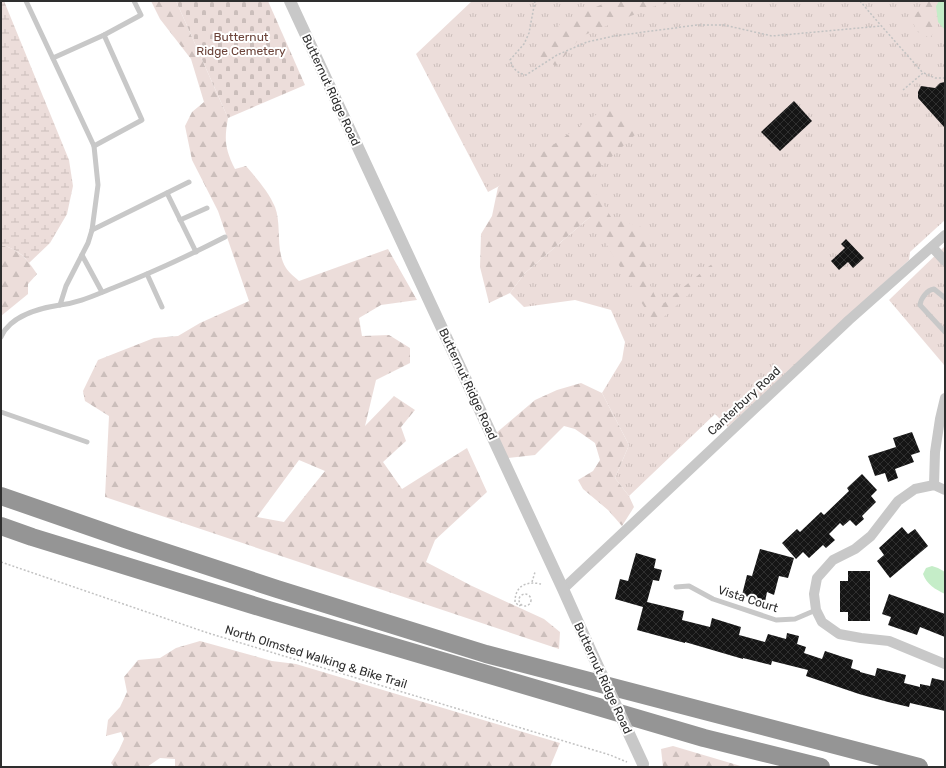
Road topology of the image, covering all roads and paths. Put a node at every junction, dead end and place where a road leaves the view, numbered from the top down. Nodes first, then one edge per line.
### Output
1 (26, 1) edge
2 (134, 1) edge
3 (290, 1) edge
4 (536, 1) edge
5 (860, 1) edge
6 (881, 26) junction
7 (104, 35) junction
8 (52, 58) junction
9 (923, 73) junction
10 (945, 78) edge
11 (903, 90) dead end
12 (94, 146) junction
13 (190, 182) dead end
14 (167, 193) junction
15 (207, 208) dead end
16 (180, 220) junction
17 (92, 230) junction
18 (225, 237) dead end
19 (944, 237) edge
20 (932, 247) junction
21 (196, 252) junction
22 (82, 255) junction
23 (945, 261) edge
24 (147, 274) junction
25 (102, 292) junction
26 (945, 298) edge
27 (60, 305) junction
28 (162, 307) dead end
29 (945, 332) edge
30 (1, 337) edge
31 (945, 398) edge
32 (1, 412) edge
33 (87, 442) dead end
34 (934, 485) junction
35 (945, 490) edge
36 (1, 496) edge
37 (1, 526) edge
38 (1, 562) edge
39 (535, 572) dead end
40 (532, 582) junction
41 (541, 584) dead end
42 (676, 587) dead end
43 (563, 589) junction
44 (521, 605) junction
45 (816, 610) junction
46 (945, 664) edge
47 (627, 762) dead end
48 (643, 765) edge
49 (821, 767) edge
50 (919, 767) edge

1 - 8 lane
2 - 7 lane
3 - 43 street, Butternut Ridge Road
4 - 6 path
5 - 6 path
6 - 9 path
7 - 8 lane
7 - 12 lane
8 - 12 lane
9 - 10 path
9 - 11 path
12 - 17 lane
13 - 14 lane
14 - 16 lane
14 - 17 lane
15 - 16 lane
16 - 21 lane
17 - 22 lane
18 - 21 lane
19 - 20 street, Canterbury Road
20 - 23 street
20 - 43 street, Canterbury Road
21 - 24 lane
22 - 25 lane
22 - 27 lane
24 - 25 lane
24 - 28 lane
25 - 27 lane
26 - 29 lane
27 - 30 lane
31 - 34 street
32 - 33 lane
34 - 35 street
34 - 45 street
36 - 50 highway
37 - 49 highway
38 - 47 path, North Olmsted Walking & Bike Trail
39 - 40 path
40 - 41 path
40 - 44 path
42 - 45 lane, Vista Court
43 - 48 street, Butternut Ridge Road, bridge
44 - 44 path
45 - 46 street

